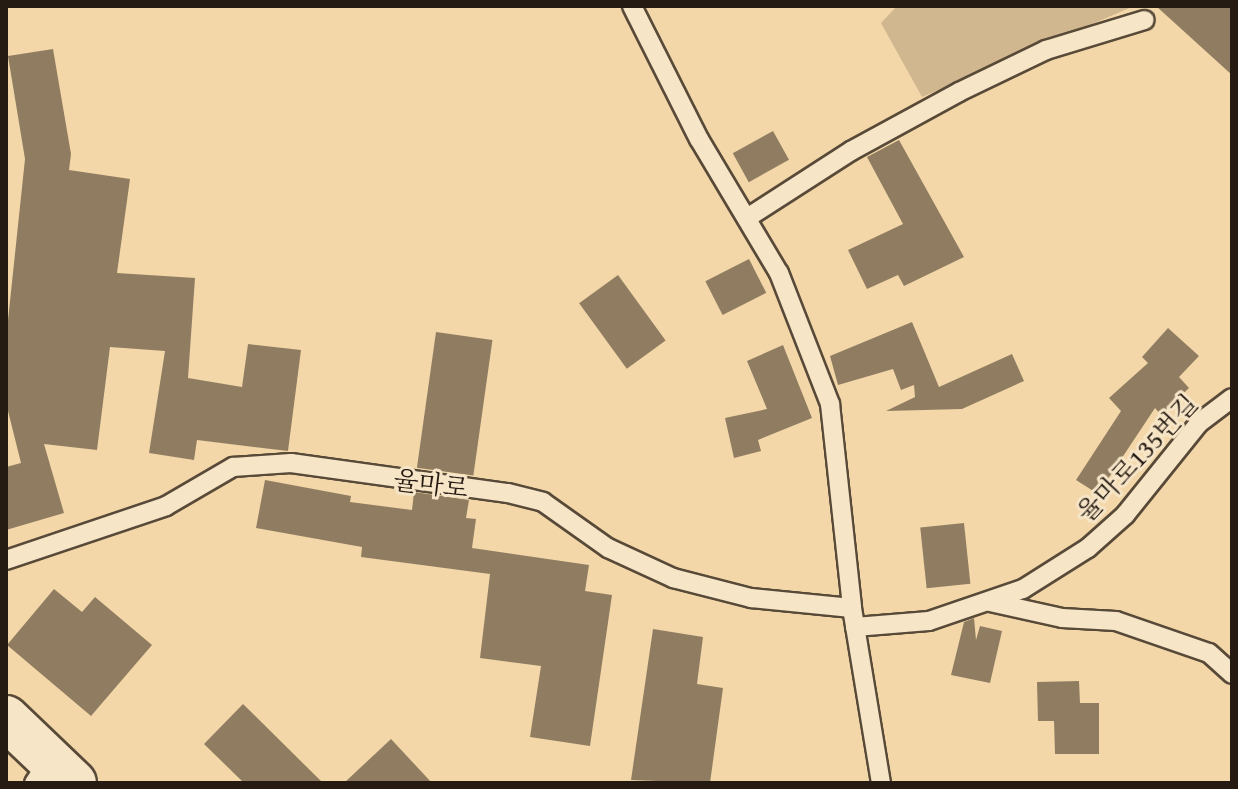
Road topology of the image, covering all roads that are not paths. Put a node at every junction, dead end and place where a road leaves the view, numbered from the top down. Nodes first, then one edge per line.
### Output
1 (632, 6) edge
2 (1145, 20) dead end
3 (747, 218) junction
4 (1232, 398) edge
5 (6, 560) edge
6 (987, 602) junction
7 (852, 608) junction
8 (855, 627) junction
9 (1232, 674) edge
10 (6, 718) edge
11 (53, 775) edge
12 (881, 783) edge

1 - 3 lane
2 - 3 lane
3 - 7 lane
4 - 6 lane, 율마로135번길
5 - 7 lane, 율마로
6 - 8 lane, 율마로135번길
6 - 9 lane
7 - 8 lane
8 - 12 lane
10 - 11 street

